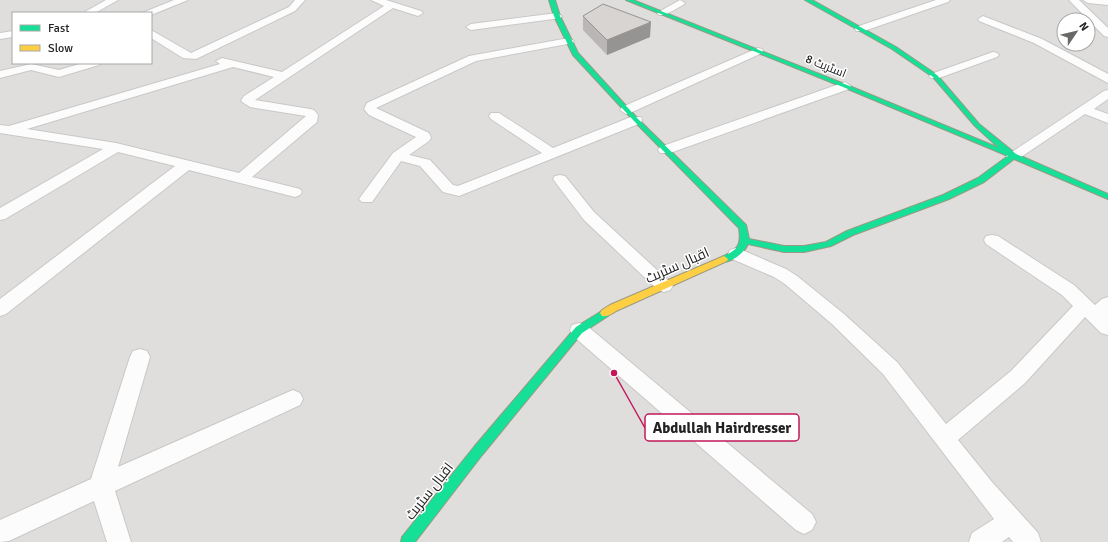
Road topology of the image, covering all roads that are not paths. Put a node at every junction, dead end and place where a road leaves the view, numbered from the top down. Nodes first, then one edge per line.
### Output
1 (113, 0) edge
2 (183, 0) edge
3 (300, 0) edge
4 (376, 0) edge
5 (552, 0) edge
6 (629, 0) edge
7 (808, 0) edge
8 (945, 0) edge
9 (1074, 0) edge
10 (1088, 0) edge
11 (1108, 2) edge
12 (680, 3) dead end
13 (392, 5) junction
14 (90, 12) edge
15 (150, 12) edge
16 (418, 13) dead end
17 (662, 13) junction
18 (557, 16) junction
19 (983, 18) dead end
20 (471, 27) dead end
21 (860, 29) junction
22 (152, 34) edge
23 (1108, 34) edge
24 (569, 41) junction
25 (165, 42) junction
26 (152, 46) edge
27 (758, 51) junction
28 (199, 55) junction
29 (993, 55) dead end
30 (92, 64) edge
31 (232, 64) junction
32 (0, 75) edge
33 (284, 76) junction
34 (935, 76) junction
35 (1108, 79) edge
36 (845, 86) junction
37 (1108, 94) edge
38 (626, 110) junction
39 (1086, 110) junction
40 (495, 116) dead end
41 (1108, 119) edge
42 (636, 120) junction
43 (7, 133) edge
44 (116, 147) junction
45 (665, 150) junction
46 (553, 154) junction
47 (398, 156) junction
48 (1013, 156) junction
49 (187, 164) junction
50 (242, 178) junction
51 (560, 179) dead end
52 (296, 192) dead end
53 (1108, 197) edge
54 (367, 199) dead end
55 (0, 215) edge
56 (992, 240) dead end
57 (741, 248) junction
58 (664, 286) junction
59 (0, 309) edge
60 (1096, 309) edge
61 (1108, 328) edge
62 (580, 330) junction
63 (140, 357) dead end
64 (294, 399) dead end
65 (944, 438) junction
66 (101, 485) junction
67 (1011, 521) junction
68 (804, 522) dead end
69 (0, 532) edge
70 (415, 539) edge
71 (119, 542) edge
72 (981, 542) edge
73 (1029, 542) edge

1 - 14 street
2 - 15 street
3 - 28 street
4 - 13 street
5 - 18 street
6 - 17 street, اسٹریٹ 8
7 - 21 street
8 - 21 street
9 - 23 street
10 - 11 street
12 - 17 street
13 - 16 street
13 - 33 street
17 - 27 street, اسٹریٹ 8
18 - 20 street
18 - 24 street
19 - 35 street
21 - 34 street
22 - 25 street
24 - 38 street
24 - 47 street
25 - 26 street
25 - 28 street
27 - 36 street, اسٹریٹ 8
27 - 38 street
28 - 31 street
29 - 34 street
30 - 32 street
31 - 33 street
31 - 43 street
33 - 50 street
34 - 48 street
36 - 45 street
36 - 48 street, اسٹریٹ 8
37 - 39 street
38 - 42 street
39 - 41 street
39 - 48 street
40 - 46 street
42 - 45 street
42 - 46 street
43 - 44 street
44 - 49 street
44 - 55 street
45 - 57 street
46 - 47 street
47 - 54 street
48 - 53 street, اسٹریٹ 8
48 - 57 street
49 - 50 street
49 - 59 street
50 - 52 street
51 - 58 street
56 - 60 street
57 - 58 street, اقبال سٹریٹ
57 - 65 street
58 - 62 street, اقبال سٹریٹ
60 - 61 street
60 - 65 street
62 - 68 street
62 - 70 street, اقبال سٹریٹ
63 - 66 street
64 - 66 street
65 - 67 street
66 - 69 street
66 - 71 street
67 - 72 street
67 - 73 street

